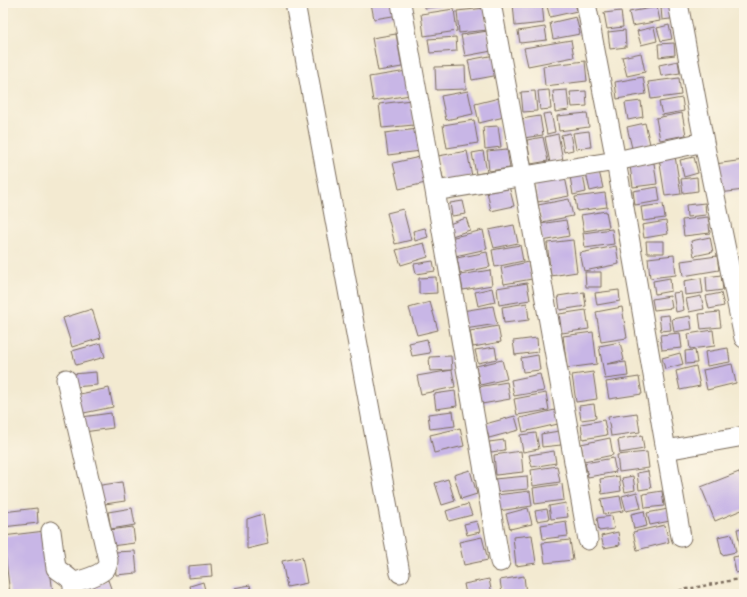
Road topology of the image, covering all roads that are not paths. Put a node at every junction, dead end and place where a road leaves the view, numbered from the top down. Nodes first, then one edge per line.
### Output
1 (295, 3) edge
2 (401, 3) edge
3 (491, 3) edge
4 (586, 3) edge
5 (678, 3) edge
6 (704, 142) junction
7 (616, 160) junction
8 (523, 176) junction
9 (435, 191) junction
10 (744, 338) edge
11 (66, 379) dead end
12 (744, 436) edge
13 (666, 450) junction
14 (51, 531) dead end
15 (681, 537) dead end
16 (588, 540) dead end
17 (500, 562) dead end
18 (400, 574) dead end
19 (73, 589) edge

1 - 18 street
2 - 9 street
3 - 8 street
4 - 7 street
5 - 6 street
6 - 7 street
6 - 10 street
7 - 8 street
7 - 13 street
8 - 9 street
8 - 16 street
9 - 17 street
11 - 19 street
12 - 13 street
13 - 15 street
14 - 19 street

